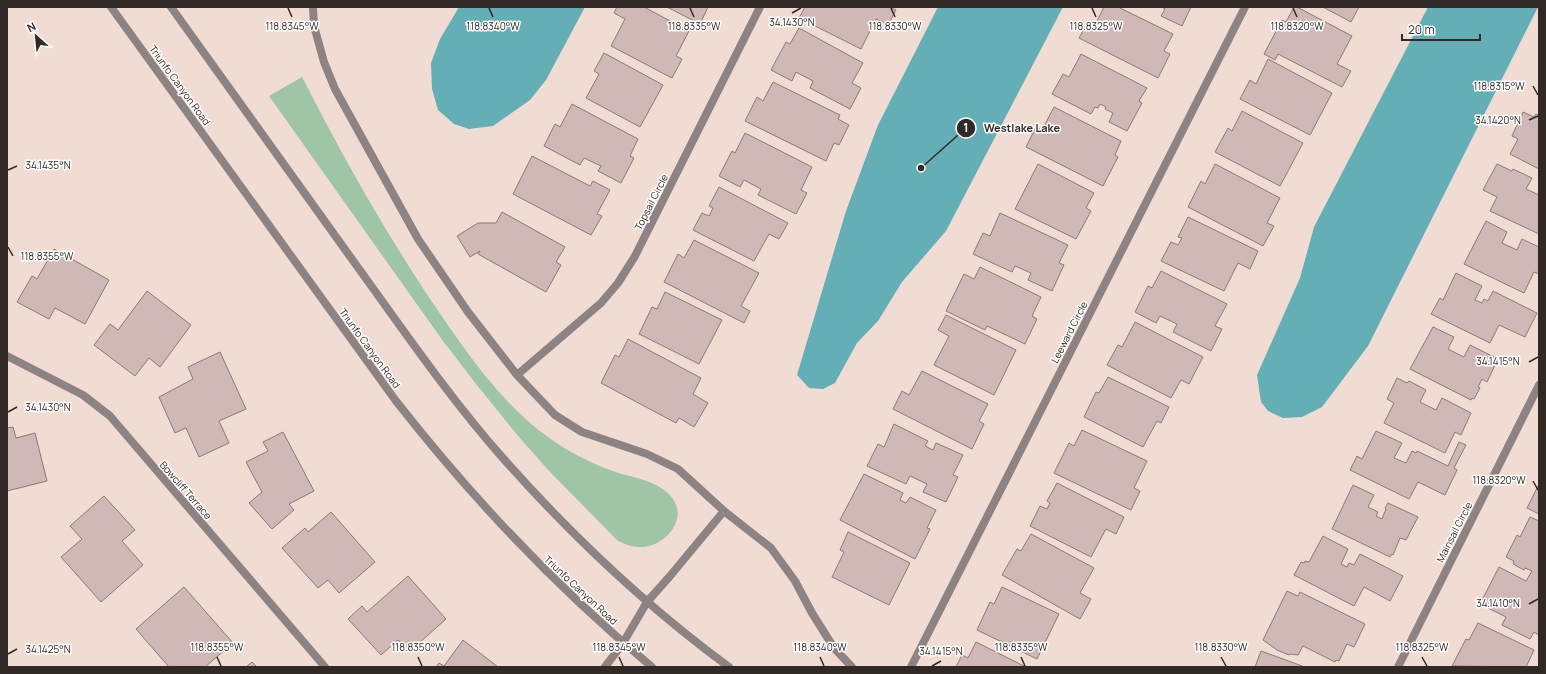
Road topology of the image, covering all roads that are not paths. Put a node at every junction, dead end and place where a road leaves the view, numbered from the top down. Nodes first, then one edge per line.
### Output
1 (111, 7) edge
2 (171, 7) edge
3 (313, 7) edge
4 (760, 7) edge
5 (1245, 7) edge
6 (7, 356) edge
7 (517, 375) junction
8 (1539, 385) edge
9 (724, 511) junction
10 (647, 602) junction
11 (623, 643) junction
12 (325, 667) edge
13 (605, 667) edge
14 (652, 667) edge
15 (729, 667) edge
16 (852, 667) edge
17 (911, 667) edge
18 (1398, 667) edge

1 - 11 street, Triunfo Canyon Road
2 - 10 street
3 - 7 street
4 - 7 street, Topsail Circle
5 - 17 street, Leeward Circle
6 - 12 street, Bowcliff Terrace
7 - 9 street
8 - 18 street, Mainsail Circle
9 - 10 street
9 - 16 street
10 - 11 street
10 - 15 street
11 - 13 street
11 - 14 street, Triunfo Canyon Road

